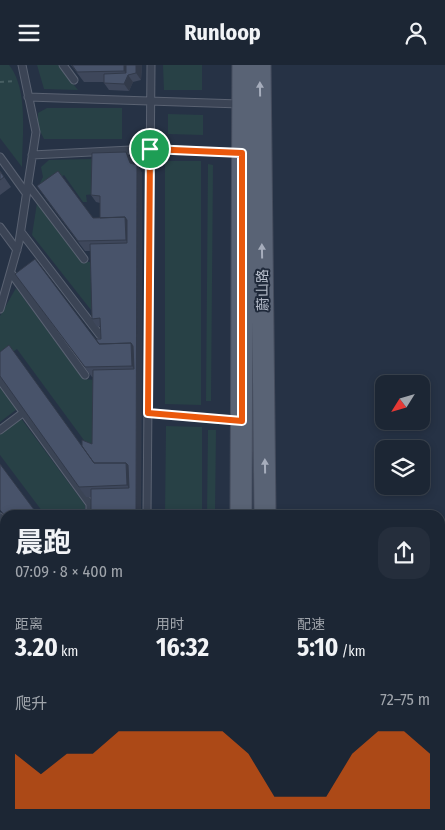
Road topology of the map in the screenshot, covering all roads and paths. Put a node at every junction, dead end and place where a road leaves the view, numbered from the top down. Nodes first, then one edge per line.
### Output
1 (22, 65) edge
2 (63, 65) edge
3 (151, 65) edge
4 (243, 65) edge
5 (260, 65) edge
6 (25, 80) junction
7 (74, 80) edge
8 (0, 83) edge
9 (28, 97) junction
10 (151, 101) junction
11 (243, 104) junction
12 (150, 149) junction
13 (242, 153) junction
14 (32, 155) junction
15 (0, 157) edge
16 (28, 185) junction
17 (26, 193) junction
18 (0, 227) edge
19 (20, 232) junction
20 (17, 249) junction
21 (84, 259) dead end
22 (11, 273) junction
23 (0, 280) edge
24 (6, 288) junction
25 (0, 309) edge
26 (100, 335) edge
27 (85, 375) edge
28 (0, 380) edge
29 (24, 412) junction
30 (148, 413) junction
31 (242, 421) junction
32 (0, 430) edge
33 (90, 510) edge
34 (147, 510) edge
35 (241, 510) edge
36 (265, 510) edge

1 - 6 lane
2 - 7 lane
3 - 10 lane
4 - 11 main road, 蔚山路
36 -> 5 main road, 蔚山路
6 - 8 path
6 - 9 lane
9 - 10 lane
9 - 14 lane
10 - 11 lane
10 - 12 lane
11 - 13 main road, 蔚山路
12 - 13 lane
12 - 14 lane
12 - 30 lane
13 - 31 main road, 蔚山路
14 - 16 lane
15 - 17 lane
16 - 17 lane
16 - 21 lane
17 - 19 lane
18 - 20 lane
19 - 20 lane
19 - 26 lane
20 - 22 lane
22 - 24 lane
22 - 27 lane
23 - 24 lane
24 - 25 lane
28 - 29 lane
29 - 32 lane
29 - 33 lane
30 - 31 lane
30 - 34 lane
31 - 35 main road, 蔚山路

